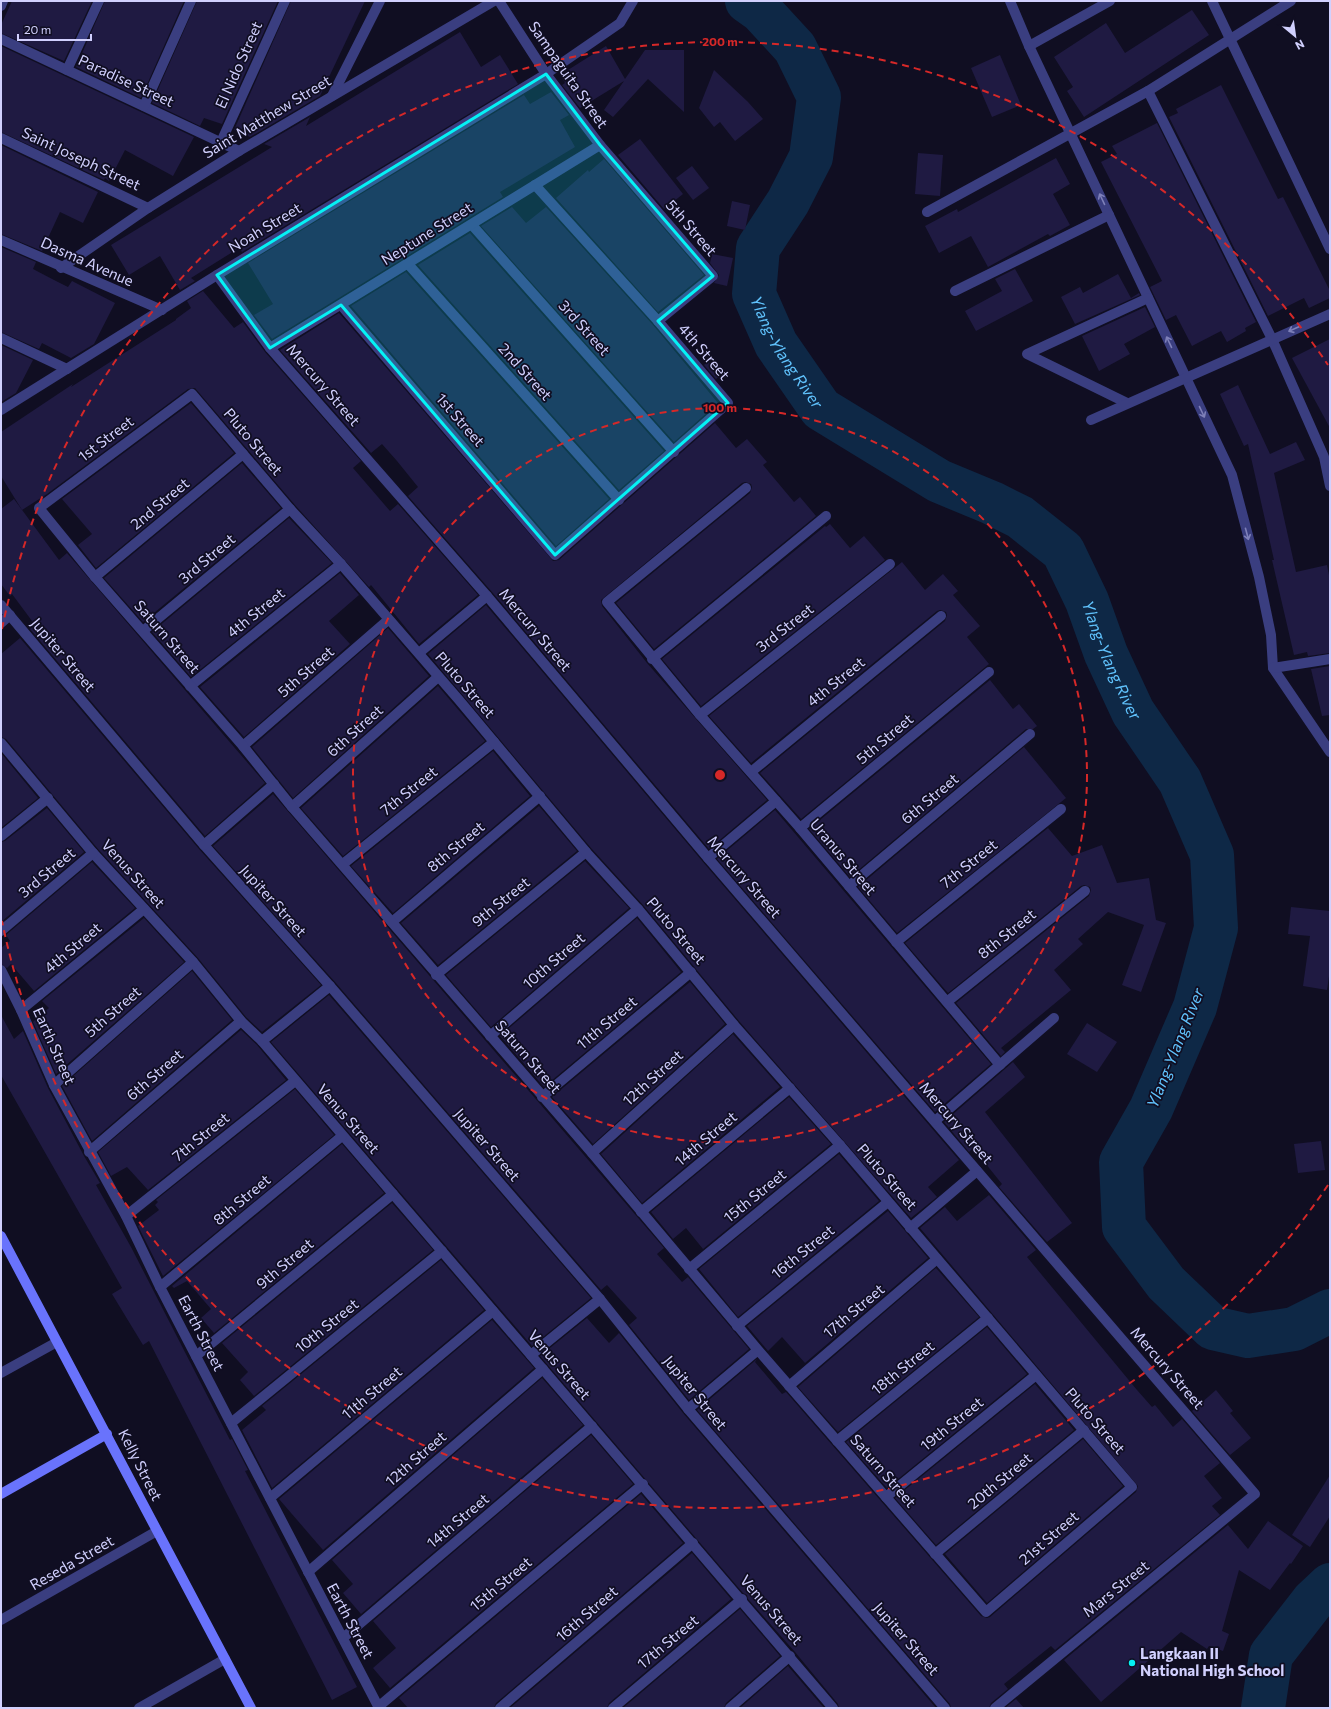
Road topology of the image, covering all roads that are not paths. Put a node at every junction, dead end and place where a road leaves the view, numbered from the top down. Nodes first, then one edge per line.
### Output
1 (3, 1) edge
2 (99, 1) edge
3 (191, 1) edge
4 (285, 1) edge
5 (380, 1) edge
6 (494, 1) edge
7 (499, 1) edge
8 (633, 1) edge
9 (1010, 1) edge
10 (1110, 1) edge
11 (1212, 1) edge
12 (1291, 1) edge
13 (1, 6) edge
14 (1, 39) edge
15 (1230, 40) junction
16 (1029, 46) junction
17 (67, 70) junction
18 (546, 74) junction
19 (1148, 90) junction
20 (332, 96) junction
21 (144, 106) junction
22 (1071, 133) junction
23 (1, 138) edge
24 (221, 142) junction
25 (600, 145) junction
26 (239, 151) junction
27 (534, 185) junction
28 (148, 208) junction
29 (927, 212) dead end
30 (1109, 215) junction
31 (472, 224) junction
32 (1, 240) edge
33 (1330, 249) edge
34 (408, 264) junction
35 (61, 268) junction
36 (217, 275) junction
37 (955, 291) dead end
38 (1148, 298) junction
39 (341, 305) junction
40 (162, 310) junction
41 (1330, 314) edge
42 (658, 321) junction
43 (1, 338) edge
44 (1272, 339) junction
45 (270, 348) junction
46 (67, 369) junction
47 (1186, 377) junction
48 (192, 394) joint
49 (1127, 404) junction
50 (1, 410) edge
51 (1091, 420) dead end
52 (674, 452) junction
53 (244, 454) junction
54 (1330, 486) edge
55 (746, 488) dead end
56 (619, 500) junction
57 (39, 508) joint
58 (290, 509) junction
59 (826, 516) dead end
60 (555, 555) joint
61 (341, 564) junction
62 (890, 564) dead end
63 (95, 577) junction
64 (487, 596) junction
65 (1, 605) edge
66 (10, 615) junction
67 (941, 616) dead end
68 (388, 620) junction
69 (1, 623) edge
70 (144, 631) junction
71 (419, 653) junction
72 (652, 659) junction
73 (1330, 659) edge
74 (1273, 668) junction
75 (989, 672) dead end
76 (438, 677) junction
77 (190, 686) junction
78 (700, 715) junction
79 (1030, 734) dead end
80 (494, 742) junction
81 (1, 743) edge
82 (243, 746) junction
83 (1330, 752) edge
84 (751, 772) junction
85 (274, 784) junction
86 (540, 796) junction
87 (48, 798) junction
88 (776, 801) junction
89 (292, 807) junction
90 (1061, 809) dead end
91 (800, 828) junction
92 (1, 836) edge
93 (204, 845) junction
94 (586, 852) junction
95 (93, 853) junction
96 (708, 858) junction
97 (343, 864) junction
98 (849, 886) junction
99 (1086, 891) dead end
100 (144, 909) junction
101 (638, 909) junction
102 (392, 922) junction
103 (1, 931) edge
104 (896, 942) junction
105 (193, 962) junction
106 (1, 970) edge
107 (691, 972) junction
108 (436, 975) junction
109 (330, 986) junction
110 (948, 1001) junction
111 (21, 1010) junction
112 (1054, 1018) dead end
113 (241, 1021) junction
114 (734, 1025) junction
115 (490, 1036) junction
116 (262, 1041) junction
117 (1000, 1065) junction
118 (295, 1081) junction
119 (54, 1085) junction
120 (790, 1088) junction
121 (542, 1097) junction
122 (935, 1122) junction
123 (342, 1136) junction
124 (840, 1145) junction
125 (89, 1152) junction
126 (592, 1153) junction
127 (977, 1171) junction
128 (393, 1194) junction
129 (888, 1202) junction
130 (641, 1212) junction
131 (126, 1216) junction
132 (910, 1228) junction
133 (1, 1236) edge
134 (442, 1251) junction
135 (937, 1259) junction
136 (689, 1269) junction
137 (160, 1286) junction
138 (600, 1299) junction
139 (493, 1311) junction
140 (988, 1318) junction
141 (738, 1326) junction
142 (57, 1342) junction
143 (758, 1350) junction
144 (531, 1355) junction
145 (196, 1356) junction
146 (543, 1369) junction
147 (1, 1373) edge
148 (1036, 1375) junction
149 (789, 1386) junction
150 (688, 1409) junction
151 (231, 1423) junction
152 (592, 1426) junction
153 (1084, 1430) junction
154 (107, 1434) junction
155 (837, 1441) junction
156 (643, 1484) junction
157 (1132, 1487) joint
158 (1, 1494) edge
159 (1255, 1494) joint
160 (886, 1497) junction
161 (270, 1498) junction
162 (157, 1531) junction
163 (693, 1543) junction
164 (935, 1554) junction
165 (308, 1572) junction
166 (742, 1599) junction
167 (986, 1612) joint
168 (1, 1620) edge
169 (343, 1638) junction
170 (790, 1656) junction
171 (225, 1659) junction
172 (379, 1707) edge
173 (138, 1708) edge
174 (251, 1708) edge
175 (500, 1708) edge
176 (613, 1708) edge
177 (730, 1708) edge
178 (833, 1708) edge
179 (946, 1708) edge
180 (995, 1708) edge

1 - 13 street
2 - 17 street
3 - 21 street
4 - 24 street, El Nido Street
5 - 20 street
6 - 20 street, Saint Matthew Street
7 - 18 street, Sampaguita Street
8 - 18 street, Noah Street
9 - 16 street
10 - 16 street
11 - 15 street
12 - 15 street
14 - 17 street, Paradise Street
15 - 19 street
15 - 33 street
16 - 22 street
17 - 21 street, Paradise Street
18 - 25 street, Sampaguita Street
18 - 36 street, Noah Street
19 - 22 street
19 - 44 street
20 - 26 street, Saint Matthew Street
21 - 24 street, Paradise Street
22 - 29 street
30 -> 22 street
23 - 28 street, Saint Joseph Street
24 - 26 street, Paradise Street
25 - 27 street, Neptune Street
25 - 42 street, 5th Street
26 - 28 street, Saint Matthew Street
27 - 31 street, Neptune Street
27 - 42 street, 4th Street
28 - 35 street, Saint Matthew Street
30 - 37 street
30 - 38 street
31 - 34 street, Neptune Street
31 - 52 street, 3rd Street
32 - 35 street, Dasma Avenue
34 - 39 street, Neptune Street
34 - 56 street, 2nd Street
35 - 40 street, Dasma Avenue
36 - 40 street, Noah Street
36 - 45 street, Mercury Street
47 -> 38 street
38 - 49 street
39 - 45 street, Neptune Street
39 - 60 street, 1st Street
40 - 46 street, Noah Street
41 -> 44 street
42 - 52 street, 4th Street
43 - 46 street
44 - 47 street
44 - 54 street
45 - 64 street, Mercury Street
46 - 50 street, Noah Street
47 - 49 street
47 -> 74 street
48 - 53 street, Pluto Street
48 - 57 street, 1st Street
49 - 51 street
52 - 56 street, 4th Street
53 - 58 street, Pluto Street
53 - 63 street, 2nd Street
55 - 72 street, Uranus Street
56 - 60 street, 4th Street
57 - 63 street, Saturn Street
58 - 61 street, Pluto Street
58 - 70 street, 3rd Street
59 - 72 street
61 - 68 street, Pluto Street
61 - 77 street, 4th Street
62 - 78 street, 3rd Street
63 - 70 street, Saturn Street
64 - 71 street, Pluto Street
64 - 96 street, Mercury Street
65 - 66 street, Jupiter Street
66 - 69 street
66 - 93 street, Jupiter Street
67 - 84 street, 4th Street
68 - 71 street, Pluto Street
68 - 82 street, 5th Street
70 - 77 street, Saturn Street
71 - 76 street, Pluto Street
72 - 78 street, Uranus Street
73 - 74 street
74 - 83 street
75 - 91 street, 5th Street
76 - 80 street, Pluto Street
76 - 89 street, 6th Street
77 - 82 street, Saturn Street
78 - 84 street, Uranus Street
79 - 98 street, 6th Street
80 - 86 street, Pluto Street
80 - 97 street, 7th Street
81 - 87 street, Venus Street
82 - 85 street, Saturn Street
84 - 88 street, Uranus Street
85 - 89 street, Saturn Street
85 - 93 street
86 - 94 street, Pluto Street
86 - 102 street, 8th Street
87 - 92 street
87 - 95 street, Venus Street
88 - 91 street, Uranus Street
88 - 96 street
89 - 97 street, Saturn Street
90 - 104 street, 7th Street
91 - 98 street, Uranus Street
93 - 109 street, Jupiter Street
94 - 101 street, Pluto Street
94 - 108 street, 9th Street
95 - 100 street, Venus Street
95 - 103 street, 3rd Street
96 - 122 street, Mercury Street
97 - 102 street, Saturn Street
98 - 104 street, Uranus Street
99 - 110 street, 8th Street
100 - 105 street, Venus Street
100 - 111 street, 4th Street
101 - 107 street, Pluto Street
101 - 115 street, 10th Street
102 - 108 street, Saturn Street
104 - 110 street, Uranus Street
105 - 113 street, Venus Street
105 - 119 street, 5th Street
106 - 111 street, Earth Street
107 - 114 street, Pluto Street
107 - 121 street, 11th Street
108 - 115 street, Saturn Street
109 - 116 street
109 - 138 street, Jupiter Street
110 - 117 street, Uranus Street
111 - 119 street, Earth Street
112 - 117 street
113 - 116 street, Venus Street
113 - 125 street, 6th Street
114 - 120 street, Pluto Street
114 - 126 street, 12th Street
115 - 121 street, Saturn Street
116 - 118 street, Venus Street
117 - 122 street
118 - 123 street, Venus Street
118 - 131 street, 7th Street
119 - 125 street, Earth Street
120 - 124 street, Pluto Street
120 - 130 street, 14th Street
121 - 126 street, Saturn Street
122 - 127 street, Mercury Street
123 - 128 street, Venus Street
123 - 137 street, 8th Street
124 - 129 street, Pluto Street
124 - 136 street, 15th Street
125 - 131 street, Earth Street
126 - 130 street, Saturn Street
127 - 132 street, Pluto Street
127 - 159 street, Mercury Street
128 - 134 street, Venus Street
128 - 145 street, 9th Street
129 - 132 street, Pluto Street
129 - 141 street, 16th Street
130 - 136 street, Saturn Street
131 - 137 street, Earth Street
132 - 135 street, Pluto Street
133 - 142 street, Kelly Street
134 - 139 street, Venus Street
134 - 151 street, 10th Street
135 - 140 street, Pluto Street
135 - 149 street, 17th Street
136 - 141 street, Saturn Street
137 - 145 street, Earth Street
138 - 144 street
138 - 150 street, Jupiter Street
139 - 144 street, Venus Street
139 - 161 street, 11th Street
140 - 148 street, Pluto Street
140 - 155 street, 18th Street
141 - 143 street, Saturn Street
142 - 147 street
142 - 154 street, Kelly Street
143 - 149 street, Saturn Street
143 - 150 street
144 - 146 street, Venus Street
145 - 151 street, Earth Street
146 - 152 street, Venus Street
146 - 165 street, 12th Street
148 - 153 street, Pluto Street
148 - 160 street, 19th Street
149 - 155 street, Saturn Street
150 - 179 street, Jupiter Street
151 - 161 street, Earth Street
152 - 156 street, Venus Street
152 - 169 street, 14th Street
153 - 157 street, Pluto Street
153 - 164 street, 20th Street
154 - 158 street
154 - 162 street, Kelly Street
155 - 160 street, Saturn Street
156 - 163 street, Venus Street
156 - 172 street, 15th Street
157 - 167 street, 21st Street
159 - 180 street, Mars Street
160 - 164 street, Saturn Street
161 - 165 street, Earth Street
162 - 168 street, Reseda Street
162 - 171 street, Kelly Street
163 - 166 street, Venus Street
163 - 175 street, 16th Street
164 - 167 street, Saturn Street
165 - 169 street, Earth Street
166 - 170 street, Venus Street
166 - 176 street, 17th Street
169 - 172 street, Earth Street
170 - 177 street
170 - 178 street, Venus Street
171 - 173 street
171 - 174 street, Kelly Street

